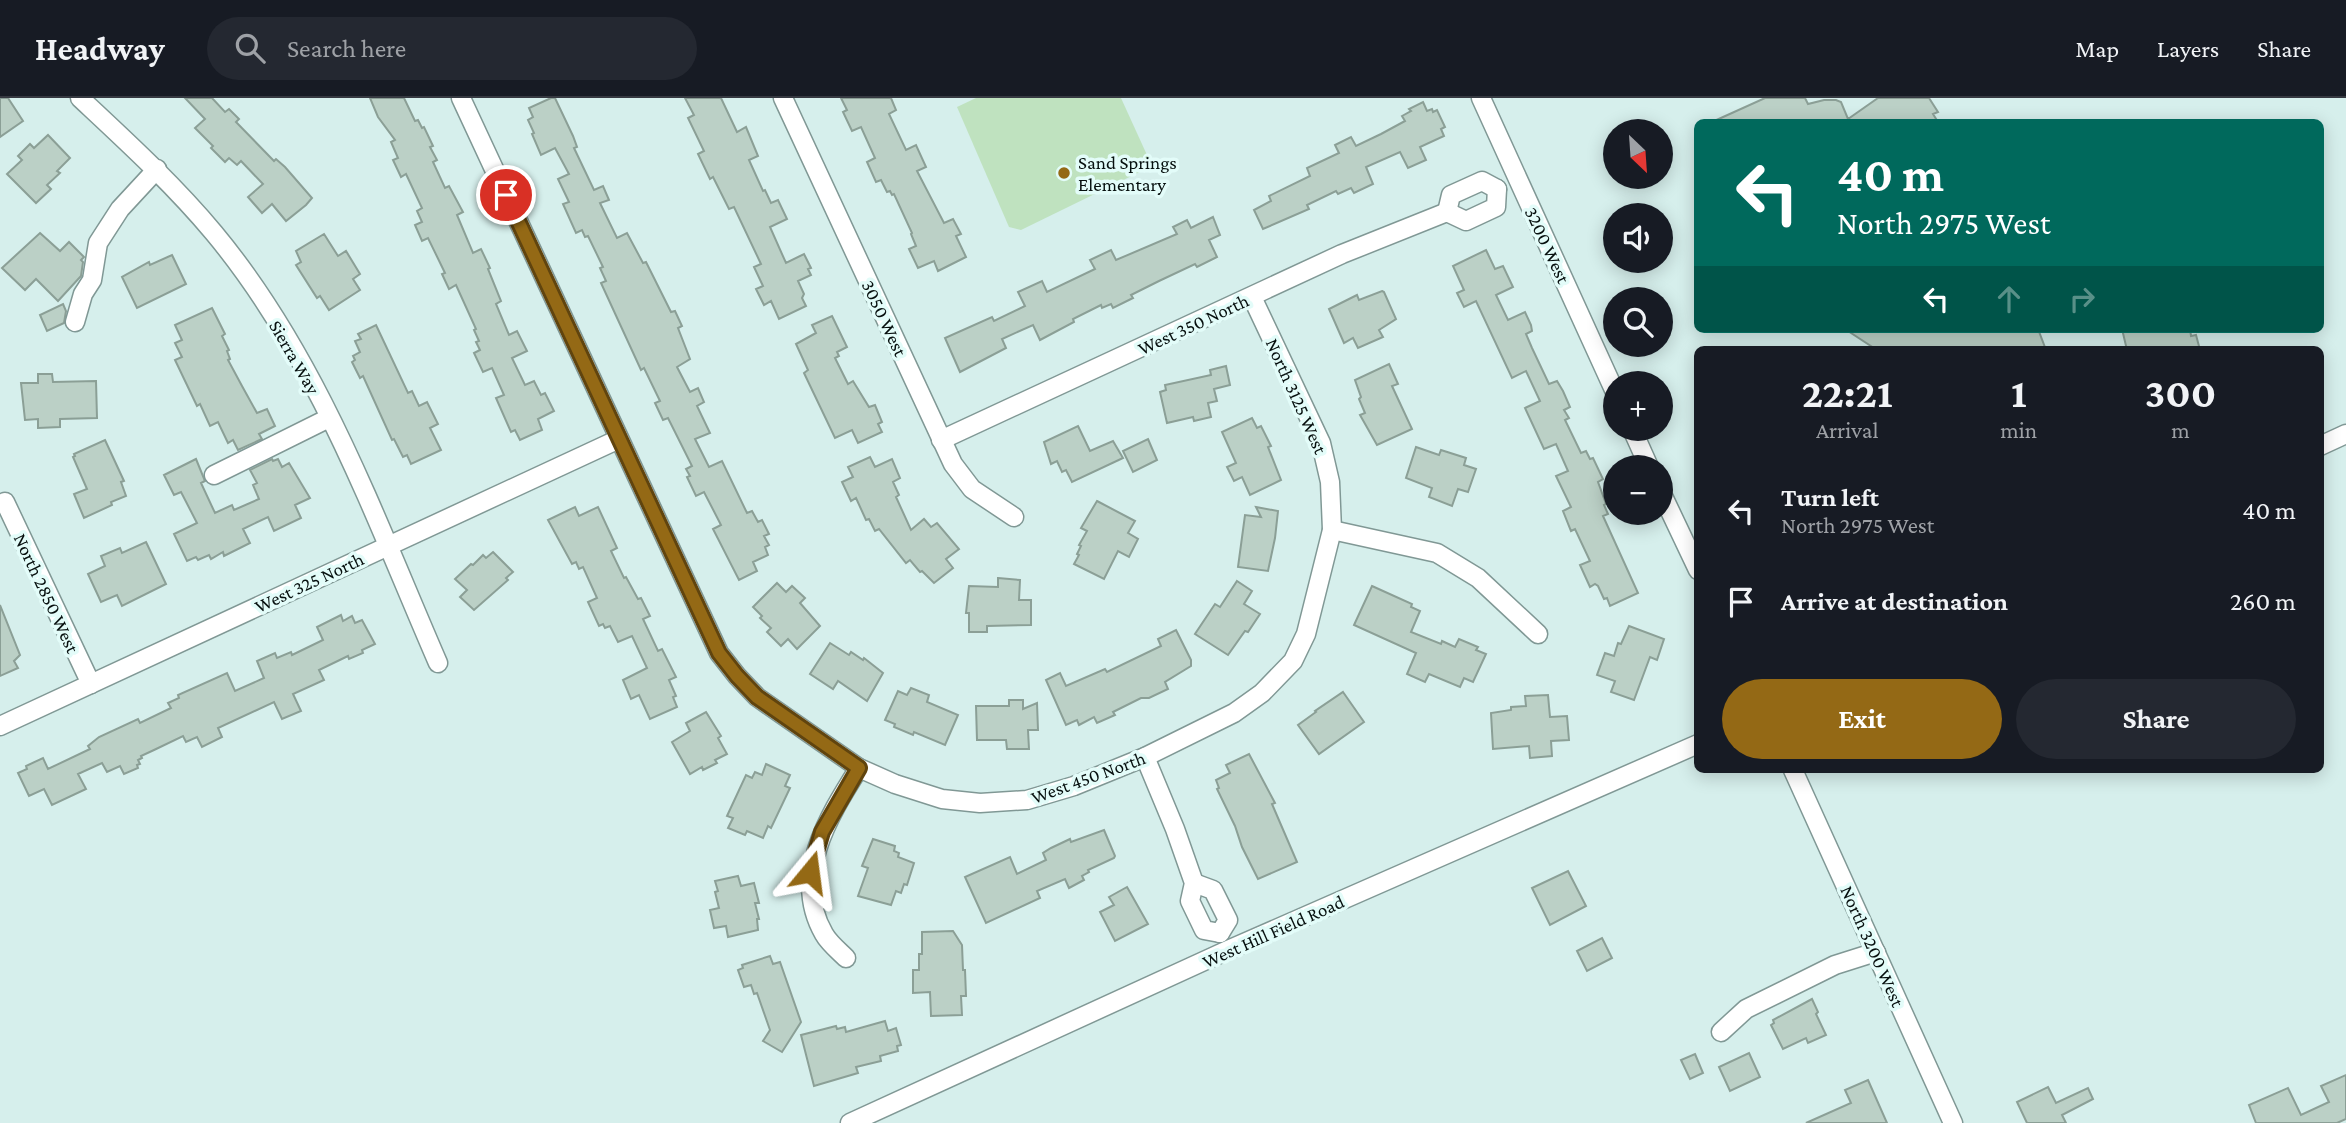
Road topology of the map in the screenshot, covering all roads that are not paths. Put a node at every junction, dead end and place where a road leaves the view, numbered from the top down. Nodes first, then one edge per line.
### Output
1 (80, 98) edge
2 (461, 98) edge
3 (783, 98) edge
4 (1481, 98) edge
5 (157, 169) junction
6 (1517, 178) junction
7 (1497, 188) junction
8 (1447, 212) junction
9 (1252, 297) junction
10 (75, 322) dead end
11 (1605, 371) edge
12 (329, 418) junction
13 (2346, 434) edge
14 (619, 439) junction
15 (941, 440) junction
16 (2324, 444) edge
17 (214, 475) dead end
18 (5, 502) dead end
19 (1014, 517) dead end
20 (1673, 517) edge
21 (1332, 530) junction
22 (388, 547) junction
23 (1694, 562) edge
24 (1538, 634) dead end
25 (1293, 661) joint
26 (439, 663) dead end
27 (90, 684) junction
28 (0, 726) edge
29 (1694, 746) edge
30 (1145, 757) junction
31 (859, 768) junction
32 (1794, 773) edge
33 (1194, 883) junction
34 (1220, 933) junction
35 (1228, 950) junction
36 (1876, 952) junction
37 (846, 958) dead end
38 (1721, 1032) dead end
39 (850, 1123) edge
40 (1953, 1123) edge

1 - 5 street, Sierra Way
2 - 14 street, West 450 North
3 - 15 street, 3050 West
4 - 6 street, 3200 West
5 - 10 street
5 - 12 street, Sierra Way
6 - 7 street, West 350 North
6 - 11 street, 3200 West
7 - 8 street, West 350 North
7 - 8 street, West 350 North
8 - 9 street, West 350 North
9 - 15 street, West 350 North
9 - 21 street, North 3125 West
12 - 17 street
12 - 22 street, Sierra Way
13 - 16 street
14 - 22 street, West 325 North
14 - 31 street, West 450 North
15 - 19 street, 3050 West
18 - 27 street, North 2850 West
20 - 23 street
21 - 24 street
21 - 25 street, North 3125 West
22 - 26 street, Sierra Way
22 - 27 street, West 325 North
25 - 30 street, West 450 North
27 - 28 street, West 325 North
29 - 35 street, West Hill Field Road
30 - 31 street, West 450 North
30 - 33 street
31 - 37 street
32 - 36 street, North 3200 West
33 - 34 street
33 - 34 street
34 - 35 street
35 - 39 street, West Hill Field Road
36 - 38 street
36 - 40 street, North 3200 West

